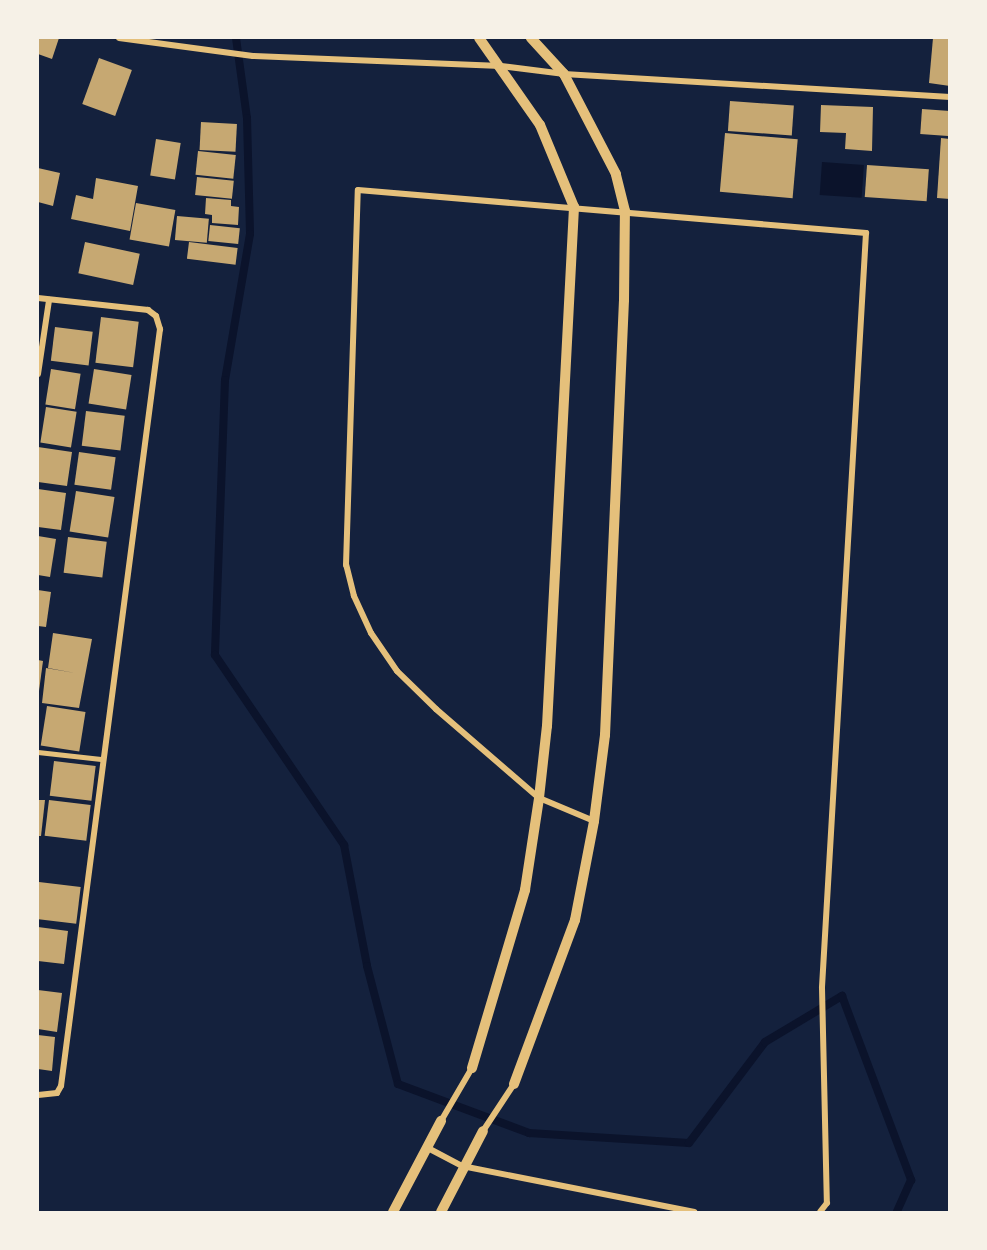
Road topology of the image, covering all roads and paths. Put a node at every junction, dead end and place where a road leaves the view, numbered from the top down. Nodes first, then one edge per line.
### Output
1 (119, 38) edge
2 (479, 38) edge
3 (531, 38) edge
4 (501, 66) junction
5 (564, 74) junction
6 (950, 97) edge
7 (574, 207) junction
8 (625, 211) junction
9 (38, 298) edge
10 (49, 300) junction
11 (38, 374) edge
12 (38, 752) edge
13 (101, 759) junction
14 (539, 798) junction
15 (594, 821) junction
16 (472, 1068) joint
17 (514, 1084) joint
18 (38, 1095) edge
19 (441, 1121) joint
20 (483, 1131) joint
21 (426, 1147) junction
22 (462, 1166) junction
23 (393, 1212) edge
24 (441, 1212) edge
25 (695, 1212) edge
26 (820, 1212) edge

1 - 4 street
2 - 4 street
3 - 5 street
4 - 5 street
4 - 7 street
5 - 6 street
5 - 8 street
7 - 8 street
7 - 14 street
7 - 14 street
8 - 15 street
8 - 26 street
9 - 10 street
10 - 11 street
10 - 13 street
12 - 13 lane
13 - 18 street
14 - 15 street
14 - 16 street
15 - 17 street
16 - 19 street
17 - 20 street
19 - 21 street
20 - 22 street
21 - 22 street
21 - 23 street
22 - 24 street
22 - 25 street

